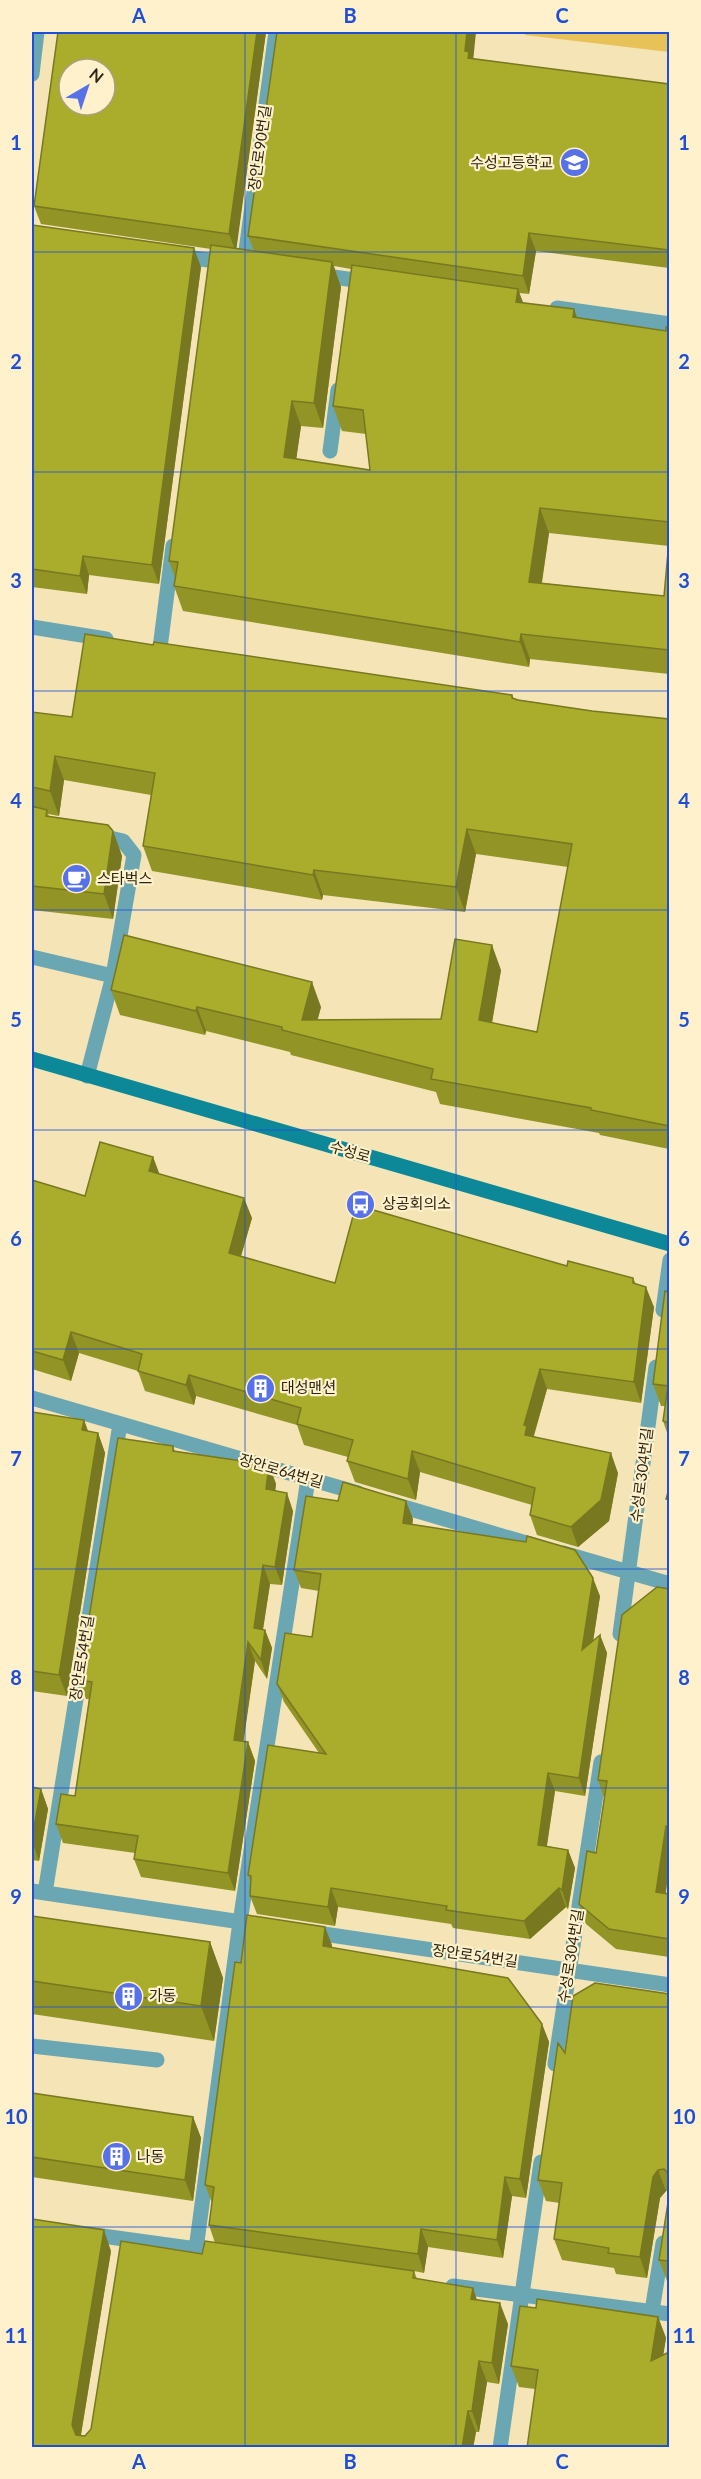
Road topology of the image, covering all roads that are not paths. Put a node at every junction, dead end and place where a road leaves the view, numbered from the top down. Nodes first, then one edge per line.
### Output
1 (37, 32) edge
2 (276, 32) edge
3 (32, 74) edge
4 (167, 254) edge
5 (309, 274) edge
6 (387, 285) edge
7 (540, 306) edge
8 (669, 324) edge
9 (340, 371) edge
10 (330, 451) dead end
11 (175, 530) edge
12 (32, 627) edge
13 (125, 642) edge
14 (160, 648) edge
15 (77, 831) edge
16 (32, 957) edge
17 (113, 976) junction
18 (32, 1059) edge
19 (87, 1076) junction
20 (669, 1244) edge
21 (669, 1260) edge
22 (661, 1330) edge
23 (658, 1353) edge
24 (32, 1398) edge
25 (120, 1424) junction
26 (308, 1479) junction
27 (630, 1573) junction
28 (669, 1584) edge
29 (617, 1654) edge
30 (603, 1748) edge
31 (38, 1892) edge
32 (240, 1922) junction
33 (263, 1925) edge
34 (298, 1930) edge
35 (569, 1970) junction
36 (669, 1984) edge
37 (32, 2046) edge
38 (157, 2060) dead end
39 (554, 2074) edge
40 (543, 2144) edge
41 (77, 2233) edge
42 (664, 2233) edge
43 (196, 2249) junction
44 (219, 2252) edge
45 (440, 2284) edge
46 (521, 2295) junction
47 (652, 2311) junction
48 (669, 2314) edge
49 (500, 2448) edge

1 - 3 street
2 - 4 street, 장안로90번길
5 - 6 street
7 - 8 street
9 - 10 street
11 - 14 street
12 - 13 street
15 - 17 street
16 - 17 street
17 - 19 street
18 - 19 street, 수성로
19 - 20 street, 수성로
21 - 22 street
23 - 27 street, 수성로304번길
24 - 25 street, 장안로64번길
25 - 26 street, 장안로64번길
25 - 31 street, 장안로54번길
26 - 27 street, 장안로64번길
26 - 32 street
27 - 28 street, 장안로64번길
27 - 29 street, 수성로304번길
30 - 35 street, 수성로304번길
31 - 32 street, 장안로54번길
32 - 33 street, 장안로54번길
32 - 43 street
34 - 35 street, 장안로54번길
35 - 36 street, 장안로54번길
35 - 39 street, 수성로304번길
37 - 38 street
40 - 46 street
41 - 43 street
42 - 47 street
43 - 44 street
45 - 46 street
46 - 47 street
46 - 49 street
47 - 48 street

